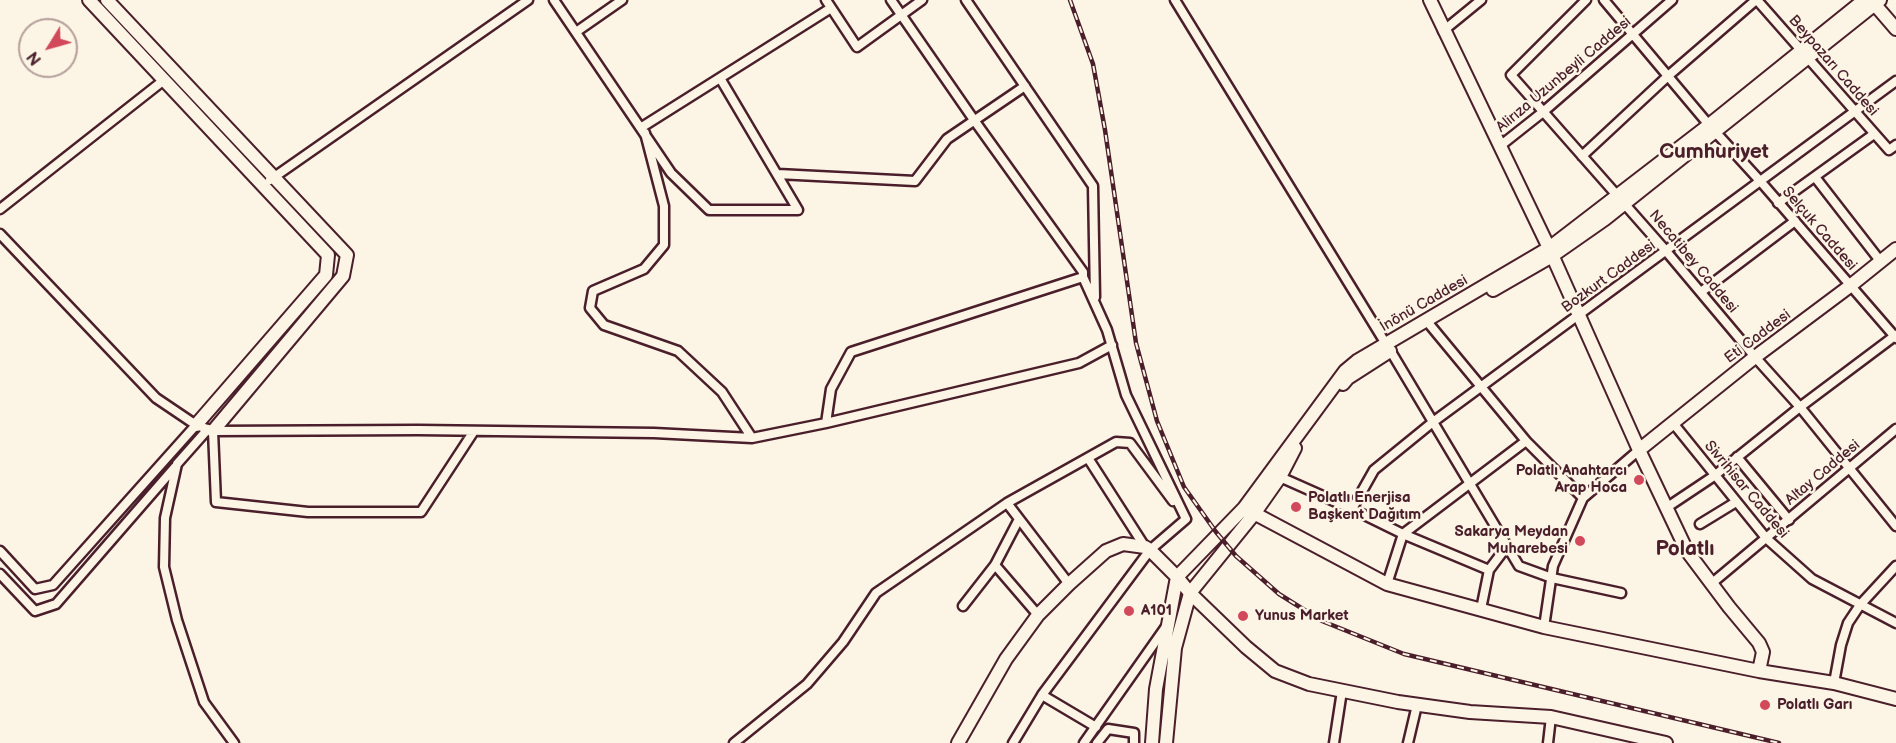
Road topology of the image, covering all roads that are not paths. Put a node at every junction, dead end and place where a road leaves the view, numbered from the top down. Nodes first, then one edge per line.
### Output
1 (88, 0) edge
2 (107, 0) edge
3 (528, 0) edge
4 (554, 0) edge
5 (622, 0) edge
6 (826, 0) edge
7 (891, 0) edge
8 (922, 0) edge
9 (966, 0) edge
10 (1175, 0) edge
11 (1430, 0) edge
12 (1481, 0) edge
13 (1586, 0) edge
14 (1604, 0) edge
15 (1672, 0) edge
16 (1756, 0) edge
17 (1872, 1) edge
18 (831, 8) junction
19 (902, 14) junction
20 (1896, 28) edge
21 (1443, 31) junction
22 (576, 32) junction
23 (1633, 35) junction
24 (1805, 54) junction
25 (1668, 76) junction
26 (720, 78) junction
27 (164, 80) junction
28 (1896, 81) edge
29 (1025, 86) junction
30 (1856, 111) junction
31 (1543, 112) junction
32 (974, 120) junction
33 (1712, 128) junction
34 (644, 130) junction
35 (1874, 134) junction
36 (1500, 146) junction
37 (1892, 147) edge
38 (1582, 156) junction
39 (778, 174) junction
40 (273, 176) junction
41 (1815, 177) junction
42 (1761, 182) junction
43 (263, 186) junction
44 (1621, 200) junction
45 (1778, 203) junction
46 (0, 210) edge
47 (1795, 222) junction
48 (0, 234) edge
49 (1896, 249) edge
50 (1666, 251) junction
51 (1551, 252) junction
52 (1881, 262) junction
53 (1083, 277) junction
54 (1850, 286) junction
55 (1701, 292) junction
56 (1095, 300) junction
57 (1579, 316) junction
58 (1430, 325) junction
59 (1896, 337) edge
60 (1112, 345) junction
61 (1388, 347) junction
62 (1755, 357) junction
63 (1481, 387) junction
64 (1800, 407) junction
65 (1433, 422) junction
66 (826, 423) junction
67 (1673, 423) junction
68 (205, 429) junction
69 (1896, 429) edge
70 (474, 431) junction
71 (752, 438) junction
72 (1526, 441) junction
73 (1639, 450) junction
74 (1737, 457) junction
75 (1088, 458) junction
76 (177, 464) junction
77 (1849, 469) junction
78 (1714, 476) junction
79 (1280, 477) junction
80 (1470, 483) junction
81 (1582, 498) junction
82 (1736, 502) junction
83 (1007, 503) junction
84 (1666, 508) junction
85 (1352, 509) junction
86 (1250, 511) junction
87 (1019, 519) junction
88 (1186, 519) junction
89 (1789, 520) junction
90 (1700, 524) dead end
91 (1896, 526) edge
92 (1403, 534) junction
93 (1766, 538) junction
94 (1507, 546) junction
95 (1147, 549) junction
96 (0, 551) edge
97 (995, 565) junction
98 (1896, 566) edge
99 (1489, 570) junction
100 (0, 574) edge
101 (1177, 577) junction
102 (1551, 578) junction
103 (1069, 584) junction
104 (1387, 584) junction
105 (1711, 584) junction
106 (1621, 593) dead end
107 (1190, 594) junction
108 (1860, 605) junction
109 (963, 606) dead end
110 (1481, 609) junction
111 (1038, 615) junction
112 (1169, 623) junction
113 (1896, 623) edge
114 (1544, 627) junction
115 (1759, 671) junction
116 (1834, 683) junction
117 (1342, 691) junction
118 (1042, 696) junction
119 (1896, 699) edge
120 (1417, 705) junction
121 (1551, 717) junction
122 (1096, 727) junction
123 (234, 743) edge
124 (734, 743) edge
125 (958, 743) edge
126 (1013, 743) edge
127 (1084, 743) edge
128 (1097, 743) edge
129 (1134, 743) edge
130 (1152, 743) edge
131 (1166, 743) edge
132 (1334, 743) edge
133 (1408, 743) edge
134 (1548, 743) edge
135 (1666, 743) edge

1 - 27 street
2 - 40 street
3 - 40 street
4 - 22 street
5 - 22 street
6 - 18 street
7 - 19 street
8 - 19 street
9 - 29 street
10 - 61 street
11 - 21 street
12 - 21 street
13 - 31 street, Necatibey Caddesi
14 - 23 street, Selçuk Caddesi
15 - 23 street, Alirıza Uzunbeyli Caddesi
16 - 24 street, Beypazarı Caddesi
16 - 25 street
17 - 20 street
17 - 24 street, İnönü Caddesi
18 - 19 street
18 - 26 street
19 - 32 street
21 - 36 street
22 - 34 street
23 - 25 street, Selçuk Caddesi
23 - 31 street, Alirıza Uzunbeyli Caddesi
24 - 30 street, Beypazarı Caddesi
24 - 33 street, İnönü Caddesi
25 - 33 street, Selçuk Caddesi
25 - 38 street
26 - 34 street
26 - 39 street
27 - 43 street
27 - 46 street
28 - 30 street, Bozkurt Caddesi
29 - 32 street
29 - 56 street
30 - 35 street, Beypazarı Caddesi
30 - 42 street, Bozkurt Caddesi
31 - 36 street, Alirıza Uzunbeyli Caddesi
31 - 38 street, Necatibey Caddesi
32 - 39 street
32 - 53 street
33 - 42 street, Selçuk Caddesi
33 - 44 street, İnönü Caddesi
34 - 39 street
34 - 71 street
35 - 37 street, Beypazarı Caddesi
35 - 41 street
36 - 51 street
38 - 44 street, Necatibey Caddesi
40 - 43 street
40 - 68 street
41 - 45 street
41 - 52 street
42 - 45 street, Selçuk Caddesi
42 - 50 street, Bozkurt Caddesi
43 - 68 street
44 - 50 street, Necatibey Caddesi
44 - 51 street, İnönü Caddesi
45 - 47 street, Selçuk Caddesi
47 - 54 street, Selçuk Caddesi
47 - 55 street
48 - 68 street
49 - 52 street, Eti Caddesi
50 - 55 street, Necatibey Caddesi
50 - 57 street, Bozkurt Caddesi
51 - 57 street
51 - 58 street, İnönü Caddesi
51 - 61 street, İnönü Caddesi
52 - 54 street, Eti Caddesi
53 - 56 street
53 - 66 street
54 - 59 street, Selçuk Caddesi
54 - 62 street, Eti Caddesi
55 - 62 street, Necatibey Caddesi
56 - 60 street
57 - 63 street, Bozkurt Caddesi
57 - 73 street
58 - 61 street, İnönü Caddesi
58 - 63 street
59 - 64 street
60 - 66 street
60 - 88 street
61 - 65 street
61 - 79 street, İnönü Caddesi
61 - 86 street, İnönü Caddesi
62 - 64 street, Necatibey Caddesi
62 - 67 street, Eti Caddesi
63 - 65 street, Bozkurt Caddesi
63 - 72 street
64 - 74 street
64 - 77 street, Necatibey Caddesi
65 - 80 street
65 - 85 street, Bozkurt Caddesi
66 - 71 street
67 - 73 street, Eti Caddesi
67 - 78 street, Sivrihisar Caddesi
68 - 70 street
68 - 70 street
68 - 76 street
68 - 96 street
69 - 77 street, Altay Caddesi
70 - 71 street
72 - 80 street
72 - 81 street
73 - 81 street
73 - 84 street
74 - 78 street
74 - 89 street
75 - 83 street
75 - 88 street
75 - 95 street
76 - 100 street
76 - 123 street
77 - 89 street, Altay Caddesi
77 - 91 street, Necatibey Caddesi
78 - 82 street, Sivrihisar Caddesi
78 - 84 street
79 - 85 street
79 - 86 street, İnönü Caddesi
80 - 92 street
80 - 94 street
81 - 102 street
82 - 90 street
82 - 93 street, Sivrihisar Caddesi
83 - 87 street
83 - 124 street
84 - 105 street
85 - 92 street
86 - 101 street, İnönü Caddesi
86 - 104 street
86 - 107 street, İnönü Caddesi
87 - 97 street
87 - 103 street
88 - 95 street
89 - 93 street, Altay Caddesi
92 - 99 street
92 - 104 street
93 - 105 street, Altay Caddesi
93 - 108 street, Sivrihisar Caddesi
94 - 99 street
94 - 102 street
95 - 101 street
95 - 103 street
95 - 118 street
97 - 109 street
97 - 111 street
98 - 108 street
99 - 110 street
101 - 107 street
101 - 112 street
102 - 106 street
102 - 114 street
103 - 111 street
104 - 110 street
105 - 115 street
107 - 117 street
107 - 131 street, İnönü Caddesi
108 - 113 street, Sivrihisar Caddesi
108 - 116 street
110 - 114 street
111 - 125 street
112 - 122 street
112 - 130 street
114 - 115 street
115 - 116 street
116 - 119 street
117 - 120 street
117 - 132 street
118 - 122 street
118 - 126 street
120 - 121 street
120 - 133 street
121 - 134 street
121 - 135 street
122 - 127 street
128 - 129 street

